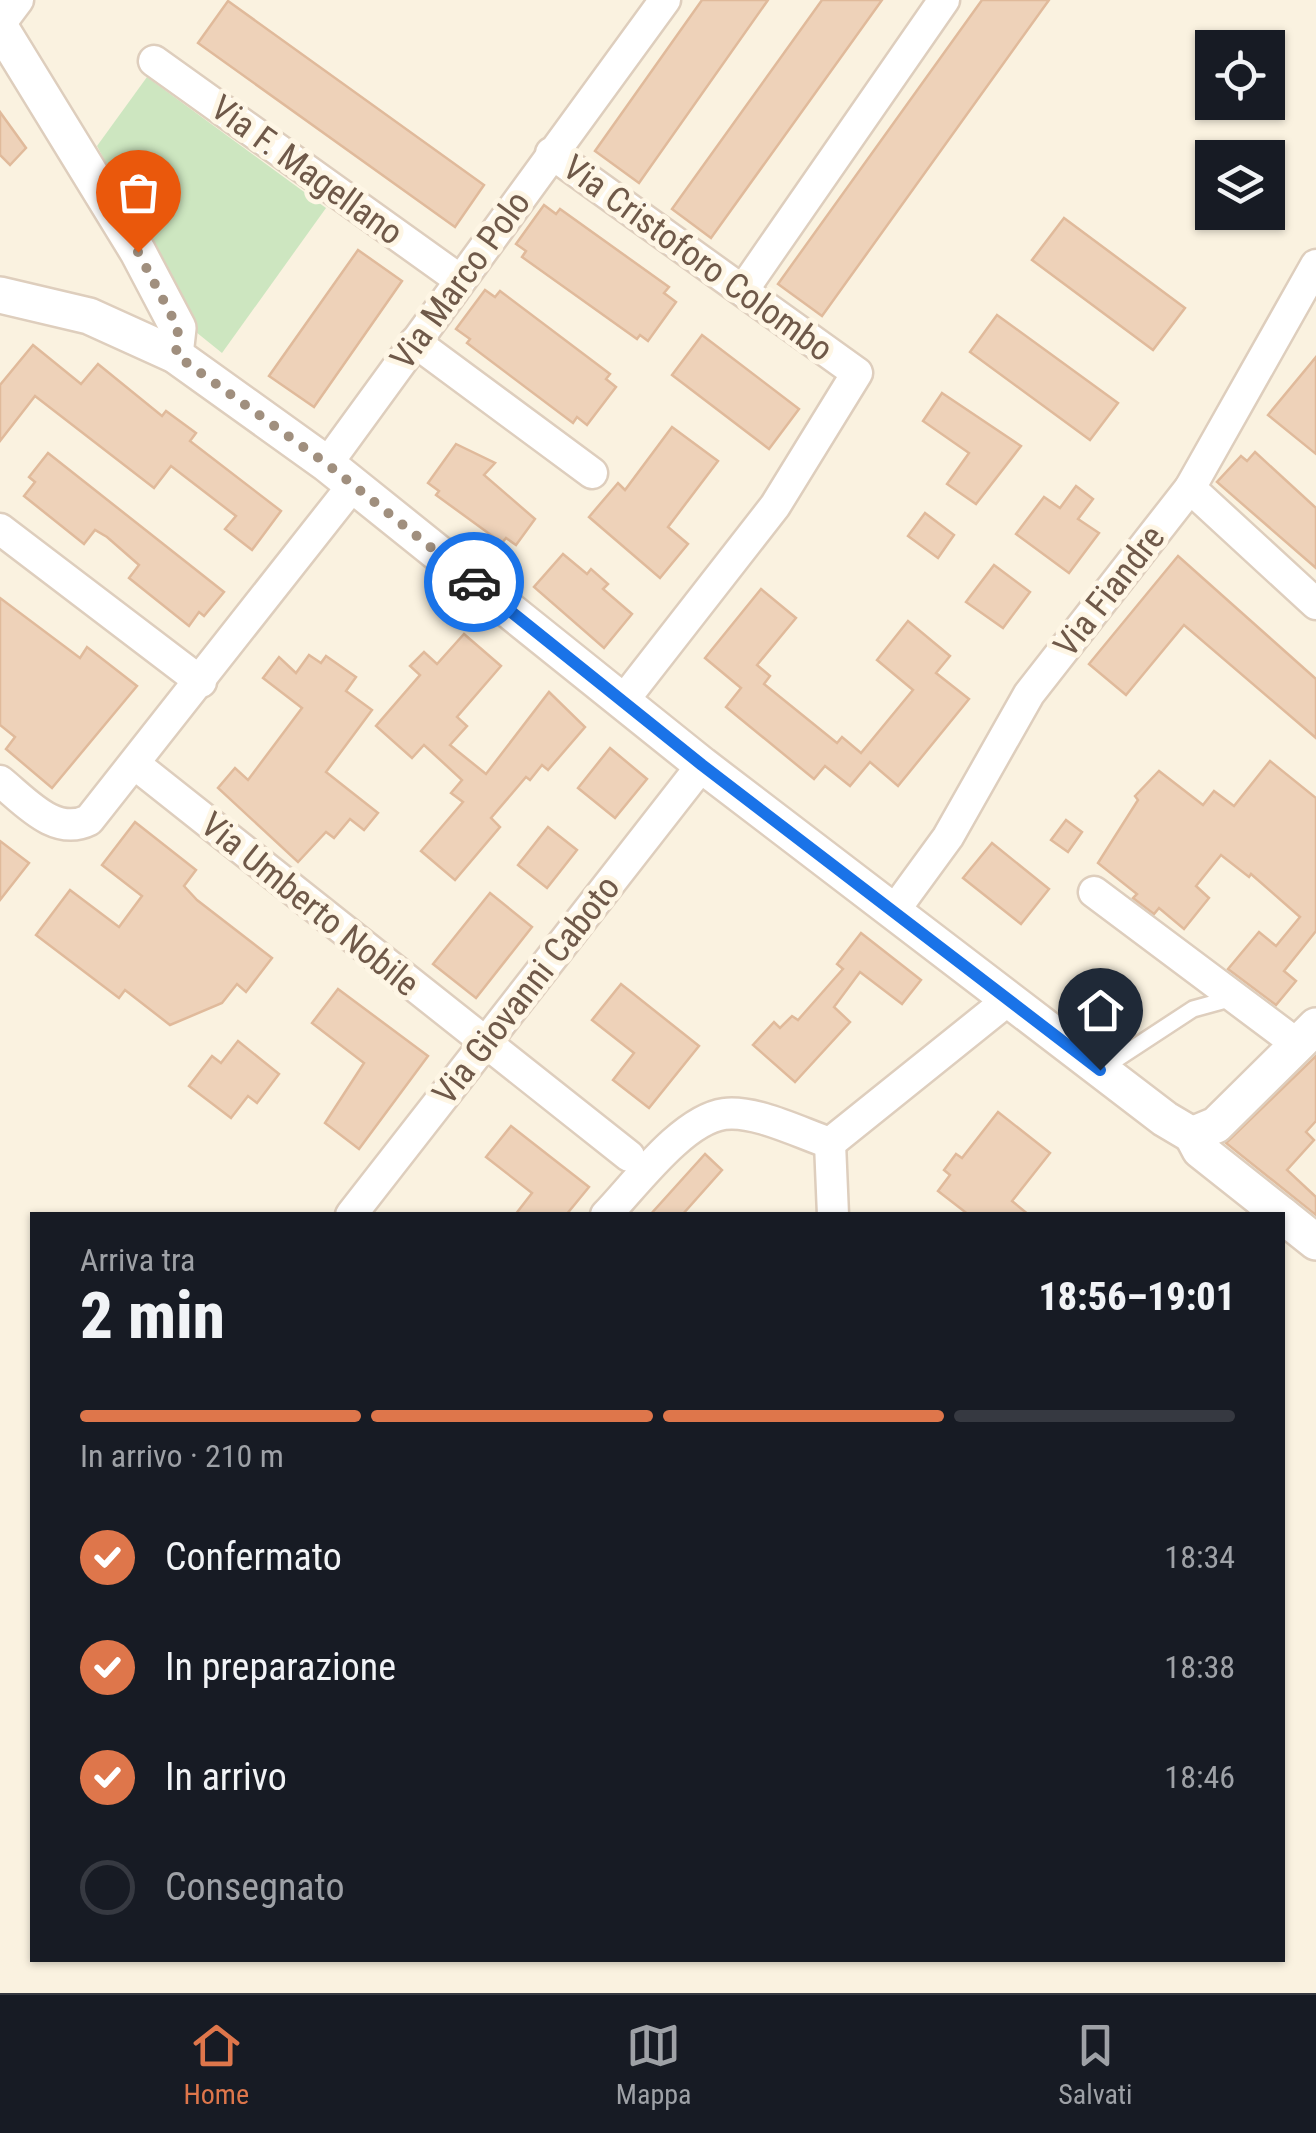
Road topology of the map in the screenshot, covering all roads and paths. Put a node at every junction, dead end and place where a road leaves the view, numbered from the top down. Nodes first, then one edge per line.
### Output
1 (18, 0) edge
2 (665, 0) edge
3 (944, 0) edge
4 (0, 26) edge
5 (154, 60) dead end
6 (551, 153) junction
7 (1316, 265) edge
8 (460, 280) junction
9 (742, 290) junction
10 (0, 294) edge
11 (414, 342) junction
12 (176, 355) junction
13 (592, 473) dead end
14 (340, 475) junction
15 (1190, 488) junction
16 (0, 529) edge
17 (1316, 604) edge
18 (201, 682) junction
19 (623, 701) junction
20 (136, 765) junction
21 (702, 765) junction
22 (0, 782) edge
23 (1094, 892) dead end
24 (894, 911) junction
25 (1233, 998) junction
26 (1008, 1000) junction
27 (1306, 1035) edge
28 (484, 1042) junction
29 (1100, 1070) junction
30 (1192, 1135) junction
31 (830, 1143) junction
32 (629, 1156) dead end
33 (353, 1212) edge
34 (609, 1212) edge
35 (833, 1212) edge
36 (1278, 1212) edge
37 (1285, 1217) edge
38 (1316, 1242) edge

1 - 4 street
2 - 6 street, Via Marco Polo
3 - 9 street
4 - 12 street
5 - 8 street, Via F. Magellano
6 - 8 street, Via Marco Polo
6 - 9 street, Via Cristoforo Colombo
7 - 15 street, Via Fiandre
8 - 11 street, Via Marco Polo
9 - 19 street, Via Cristoforo Colombo
10 - 12 street
11 - 13 street
11 - 14 street, Via Marco Polo
12 - 14 street
14 - 18 street, Via Marco Polo
14 - 19 street
15 - 17 street
15 - 24 street, Via Fiandre
16 - 18 street
18 - 20 street, Via Marco Polo
19 - 21 street
20 - 22 street, Via Marco Polo
20 - 28 street, Via Umberto Nobile
21 - 24 street
21 - 28 street, Via Giovanni Caboto
23 - 25 street
24 - 26 street
25 - 27 street
25 - 29 lane
26 - 29 street
26 - 31 street
27 - 30 street
28 - 32 street, Via Umberto Nobile
28 - 33 street, Via Giovanni Caboto
29 - 30 street
30 - 36 street
31 - 34 street
31 - 35 street
37 - 38 street

